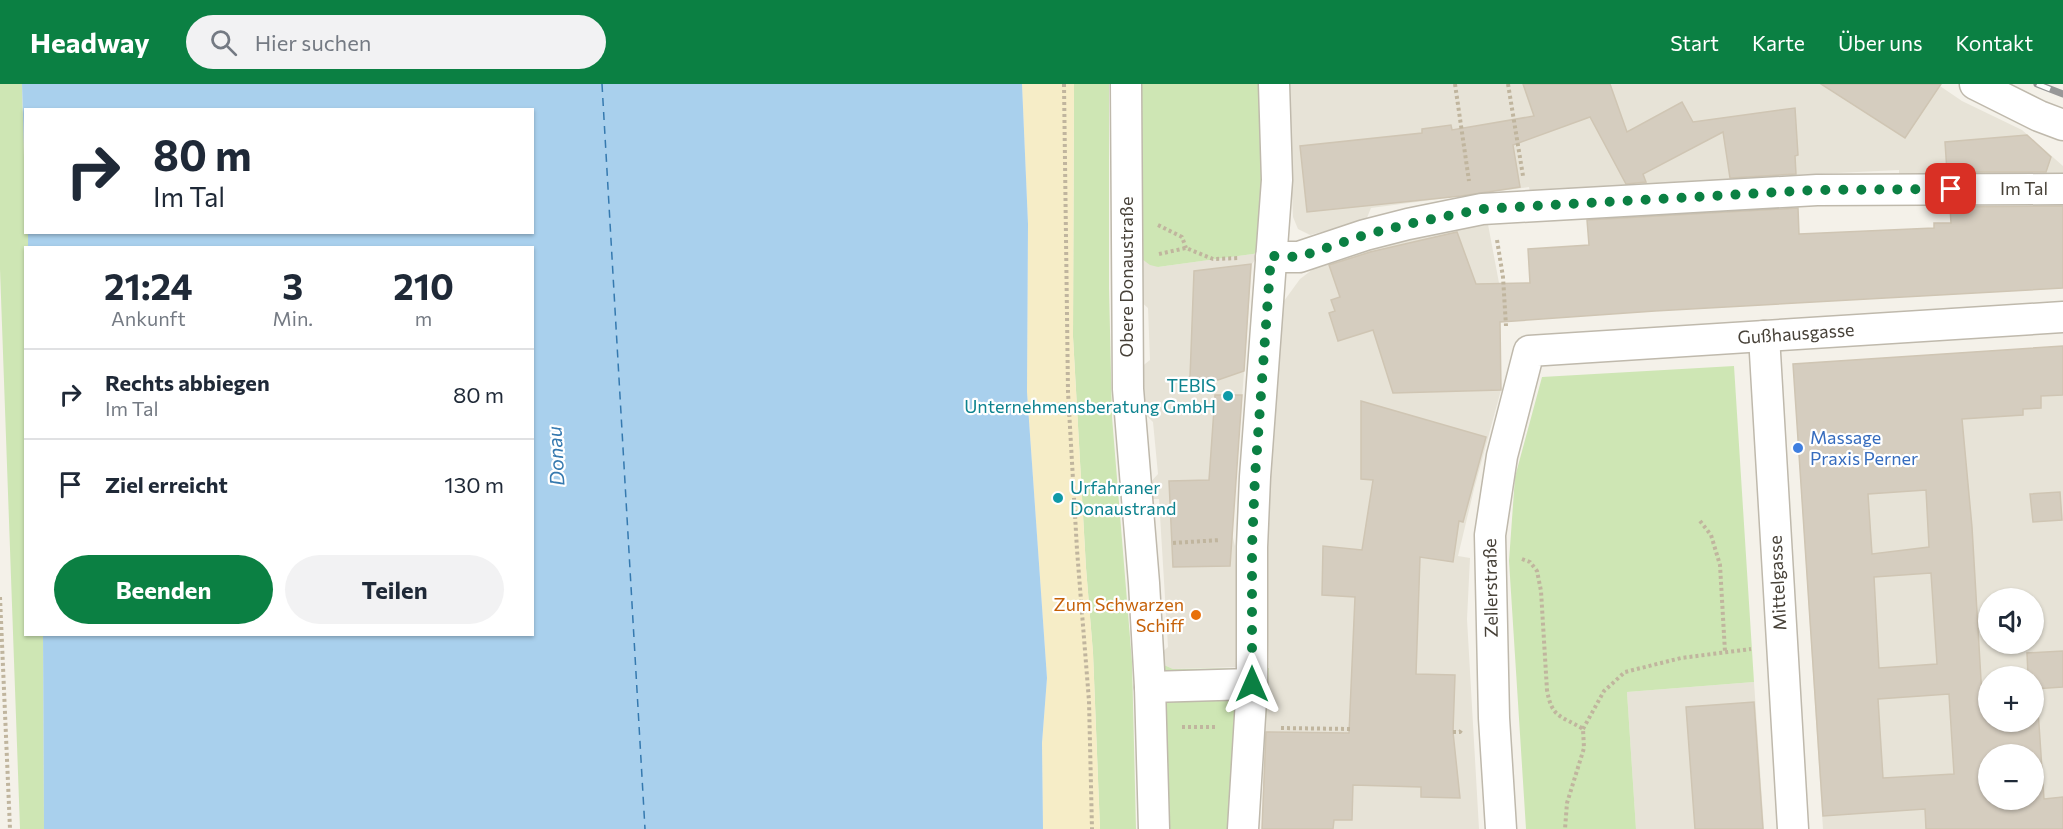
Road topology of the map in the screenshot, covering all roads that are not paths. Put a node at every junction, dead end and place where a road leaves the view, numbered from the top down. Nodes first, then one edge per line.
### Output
1 (1126, 84) edge
2 (1274, 84) edge
3 (1975, 84) edge
4 (2063, 125) edge
5 (2063, 189) edge
6 (1271, 256) junction
7 (2063, 317) edge
8 (1764, 336) junction
9 (1530, 351) joint
10 (1252, 684) junction
11 (1150, 687) junction
12 (1154, 829) edge
13 (1243, 829) edge
14 (1501, 829) edge
15 (1793, 829) edge

1 - 11 street, Obere Donaustraße
2 - 6 street
3 - 4 street
5 - 6 street, Im Tal
6 - 10 street
7 - 8 street, Gußhausgasse
8 - 9 street, Gußhausgasse
8 - 15 street, Mittelgasse
9 - 14 street, Zellerstraße
10 - 11 street
10 - 13 street
11 - 12 street, Obere Donaustraße

